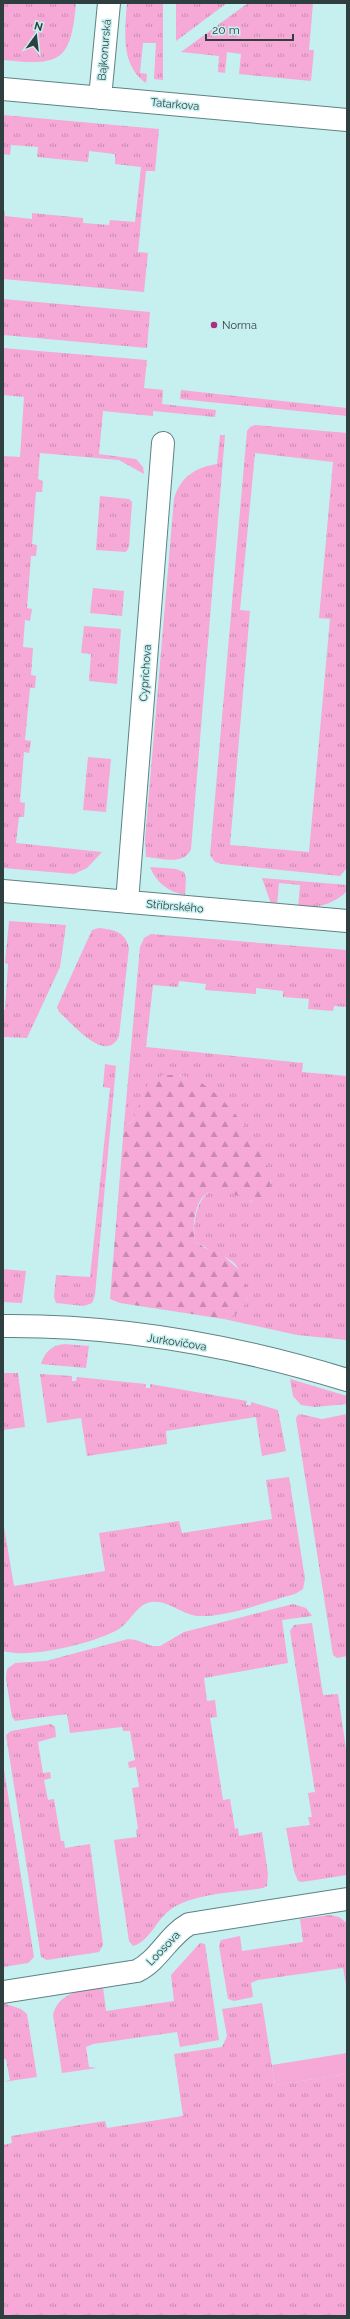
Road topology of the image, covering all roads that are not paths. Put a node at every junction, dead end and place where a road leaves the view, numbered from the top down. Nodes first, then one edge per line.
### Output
1 (108, 3) edge
2 (3, 89) edge
3 (100, 98) junction
4 (347, 120) edge
5 (163, 444) dead end
6 (3, 891) edge
7 (126, 902) junction
8 (347, 921) edge
9 (3, 1326) edge
10 (347, 1380) edge
11 (347, 1899) edge
12 (3, 1992) edge

1 - 3 street, Bajkonurská
2 - 3 street, Tatarkova
3 - 4 street, Tatarkova
5 - 7 street, Cyprichova
6 - 7 street, Stříbrského
7 - 8 street, Stříbrského
9 - 10 street, Jurkovičova
11 - 12 street, Loosova

